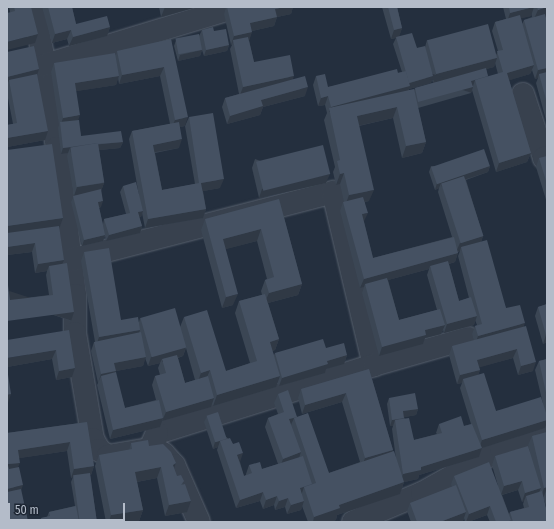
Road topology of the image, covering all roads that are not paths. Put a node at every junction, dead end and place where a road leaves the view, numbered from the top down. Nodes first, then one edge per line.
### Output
1 (33, 7) edge
2 (236, 7) edge
3 (45, 65) junction
4 (523, 94) dead end
5 (57, 148) junction
6 (36, 152) edge
7 (547, 157) edge
8 (71, 260) junction
9 (75, 333) junction
10 (53, 336) edge
11 (468, 338) dead end
12 (374, 365) junction
13 (547, 436) edge
14 (150, 449) junction
15 (199, 522) edge
16 (353, 522) edge

1 - 3 street
2 - 3 street
3 - 5 street
4 - 7 street
5 - 6 street
5 - 8 street
8 - 9 street
8 - 12 street
9 - 10 street
9 - 14 street
11 - 12 street
12 - 14 street
13 - 16 street
14 - 15 street

